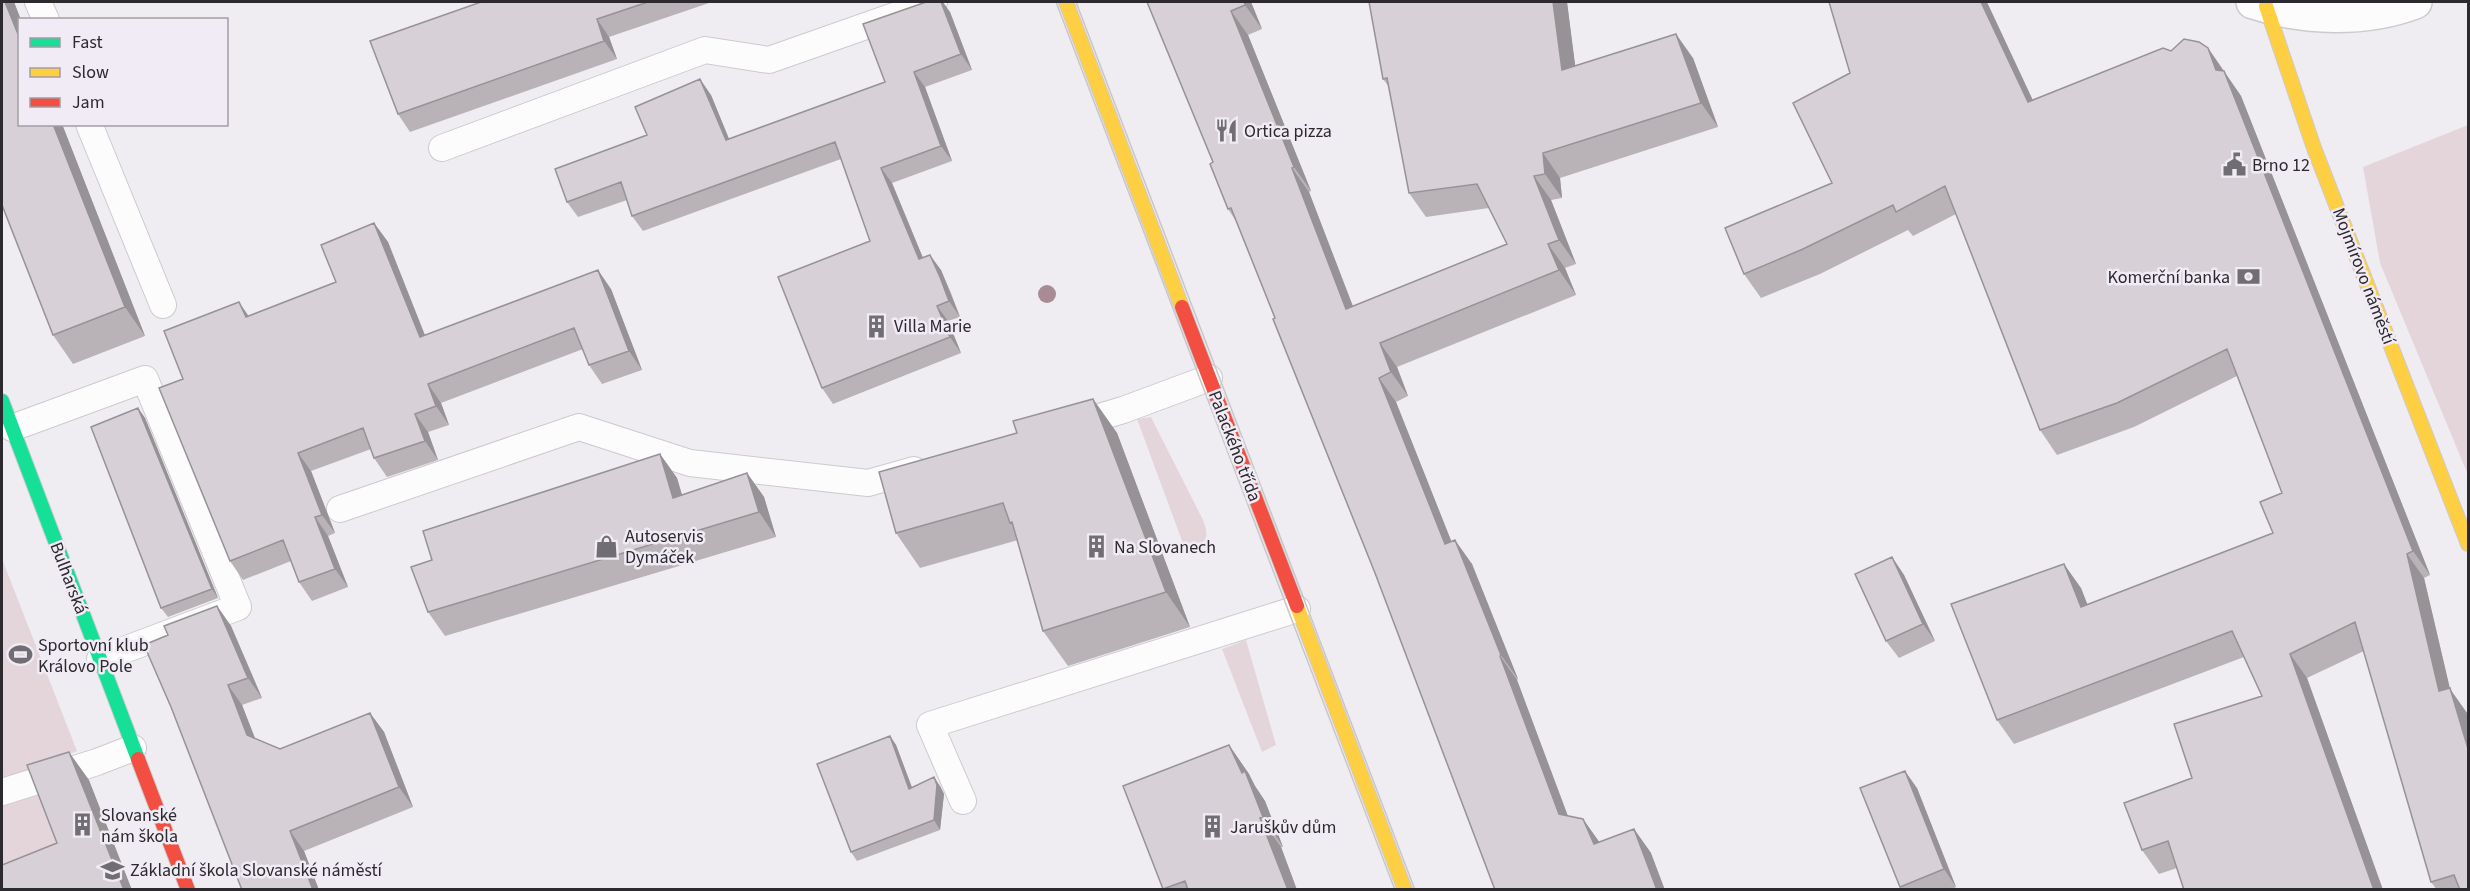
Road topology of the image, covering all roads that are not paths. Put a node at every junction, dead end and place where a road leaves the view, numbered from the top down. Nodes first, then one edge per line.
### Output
1 (38, 2) edge
2 (934, 2) edge
3 (1066, 2) edge
4 (2415, 2) edge
5 (2259, 4) edge
6 (45, 18) edge
7 (90, 126) edge
8 (442, 148) dead end
9 (163, 305) dead end
10 (1209, 378) junction
11 (2, 401) edge
12 (12, 428) junction
13 (1052, 430) edge
14 (937, 463) edge
15 (340, 509) dead end
16 (2469, 544) edge
17 (1298, 609) junction
18 (100, 659) junction
19 (133, 748) junction
20 (2, 792) edge
21 (963, 801) dead end
22 (188, 890) edge
23 (1405, 890) edge

1 - 6 lane
2 - 8 lane
3 - 10 street, Palackého třída
4 - 5 street, Mojmírovo náměstí
5 - 16 street, Mojmírovo náměstí
7 - 9 lane
10 - 13 lane
10 - 17 street, Palackého třída
11 - 12 street, Bulharská
12 - 18 street, Bulharská
12 - 18 lane
14 - 15 lane
17 - 21 lane
17 - 23 street, Palackého třída
18 - 19 street, Bulharská
19 - 20 lane
19 - 22 street, Bulharská

